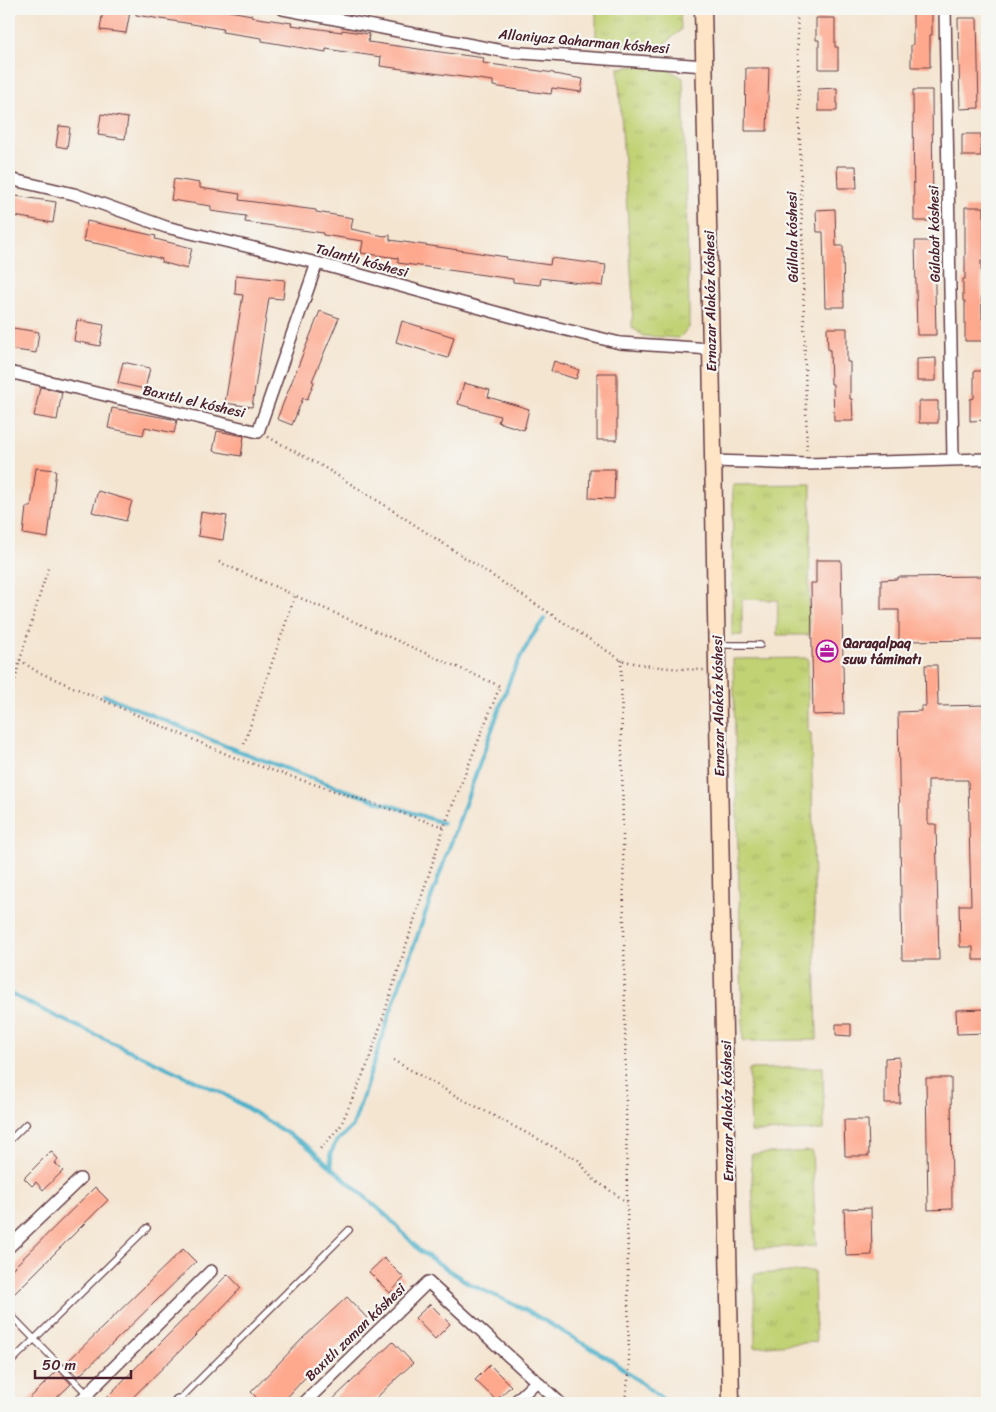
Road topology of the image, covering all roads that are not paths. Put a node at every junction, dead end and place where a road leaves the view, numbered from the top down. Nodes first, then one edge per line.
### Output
1 (283, 9) edge
2 (703, 9) edge
3 (945, 9) edge
4 (705, 66) junction
5 (9, 179) edge
6 (317, 264) junction
7 (711, 349) junction
8 (9, 372) edge
9 (953, 459) junction
10 (987, 459) edge
11 (713, 461) junction
12 (717, 645) junction
13 (760, 645) dead end
14 (26, 1124) dead end
15 (9, 1141) edge
16 (80, 1179) dead end
17 (147, 1228) dead end
18 (349, 1230) dead end
19 (9, 1247) edge
20 (211, 1271) dead end
21 (9, 1313) edge
22 (34, 1339) junction
23 (9, 1364) edge
24 (537, 1381) junction
25 (87, 1394) junction
26 (78, 1403) edge
27 (96, 1403) edge
28 (178, 1403) edge
29 (304, 1403) edge
30 (514, 1403) edge
31 (560, 1403) edge
32 (731, 1403) edge

1 - 4 street, Allaniyaz Qaharman kóshesi
2 - 4 main road, Ernazar Alakóz kóshesi
3 - 9 street, Gúlabat kóshesi
4 - 7 main road, Ernazar Alakóz kóshesi
5 - 6 street, Talantlı kóshesi
6 - 7 street, Talantlı kóshesi
6 - 8 street, Baxıtlı el kóshesi
7 - 11 main road, Ernazar Alakóz kóshesi
9 - 10 street
9 - 11 street
11 - 12 main road, Ernazar Alakóz kóshesi
12 - 13 lane
12 - 32 main road, Ernazar Alakóz kóshesi
14 - 15 lane
16 - 19 street
17 - 22 lane
18 - 28 lane
20 - 25 street
21 - 22 lane
22 - 23 lane
22 - 25 lane
24 - 29 street, Baxıtlı zaman kóshesi
24 - 30 street
24 - 31 street
25 - 26 street
25 - 27 lane

